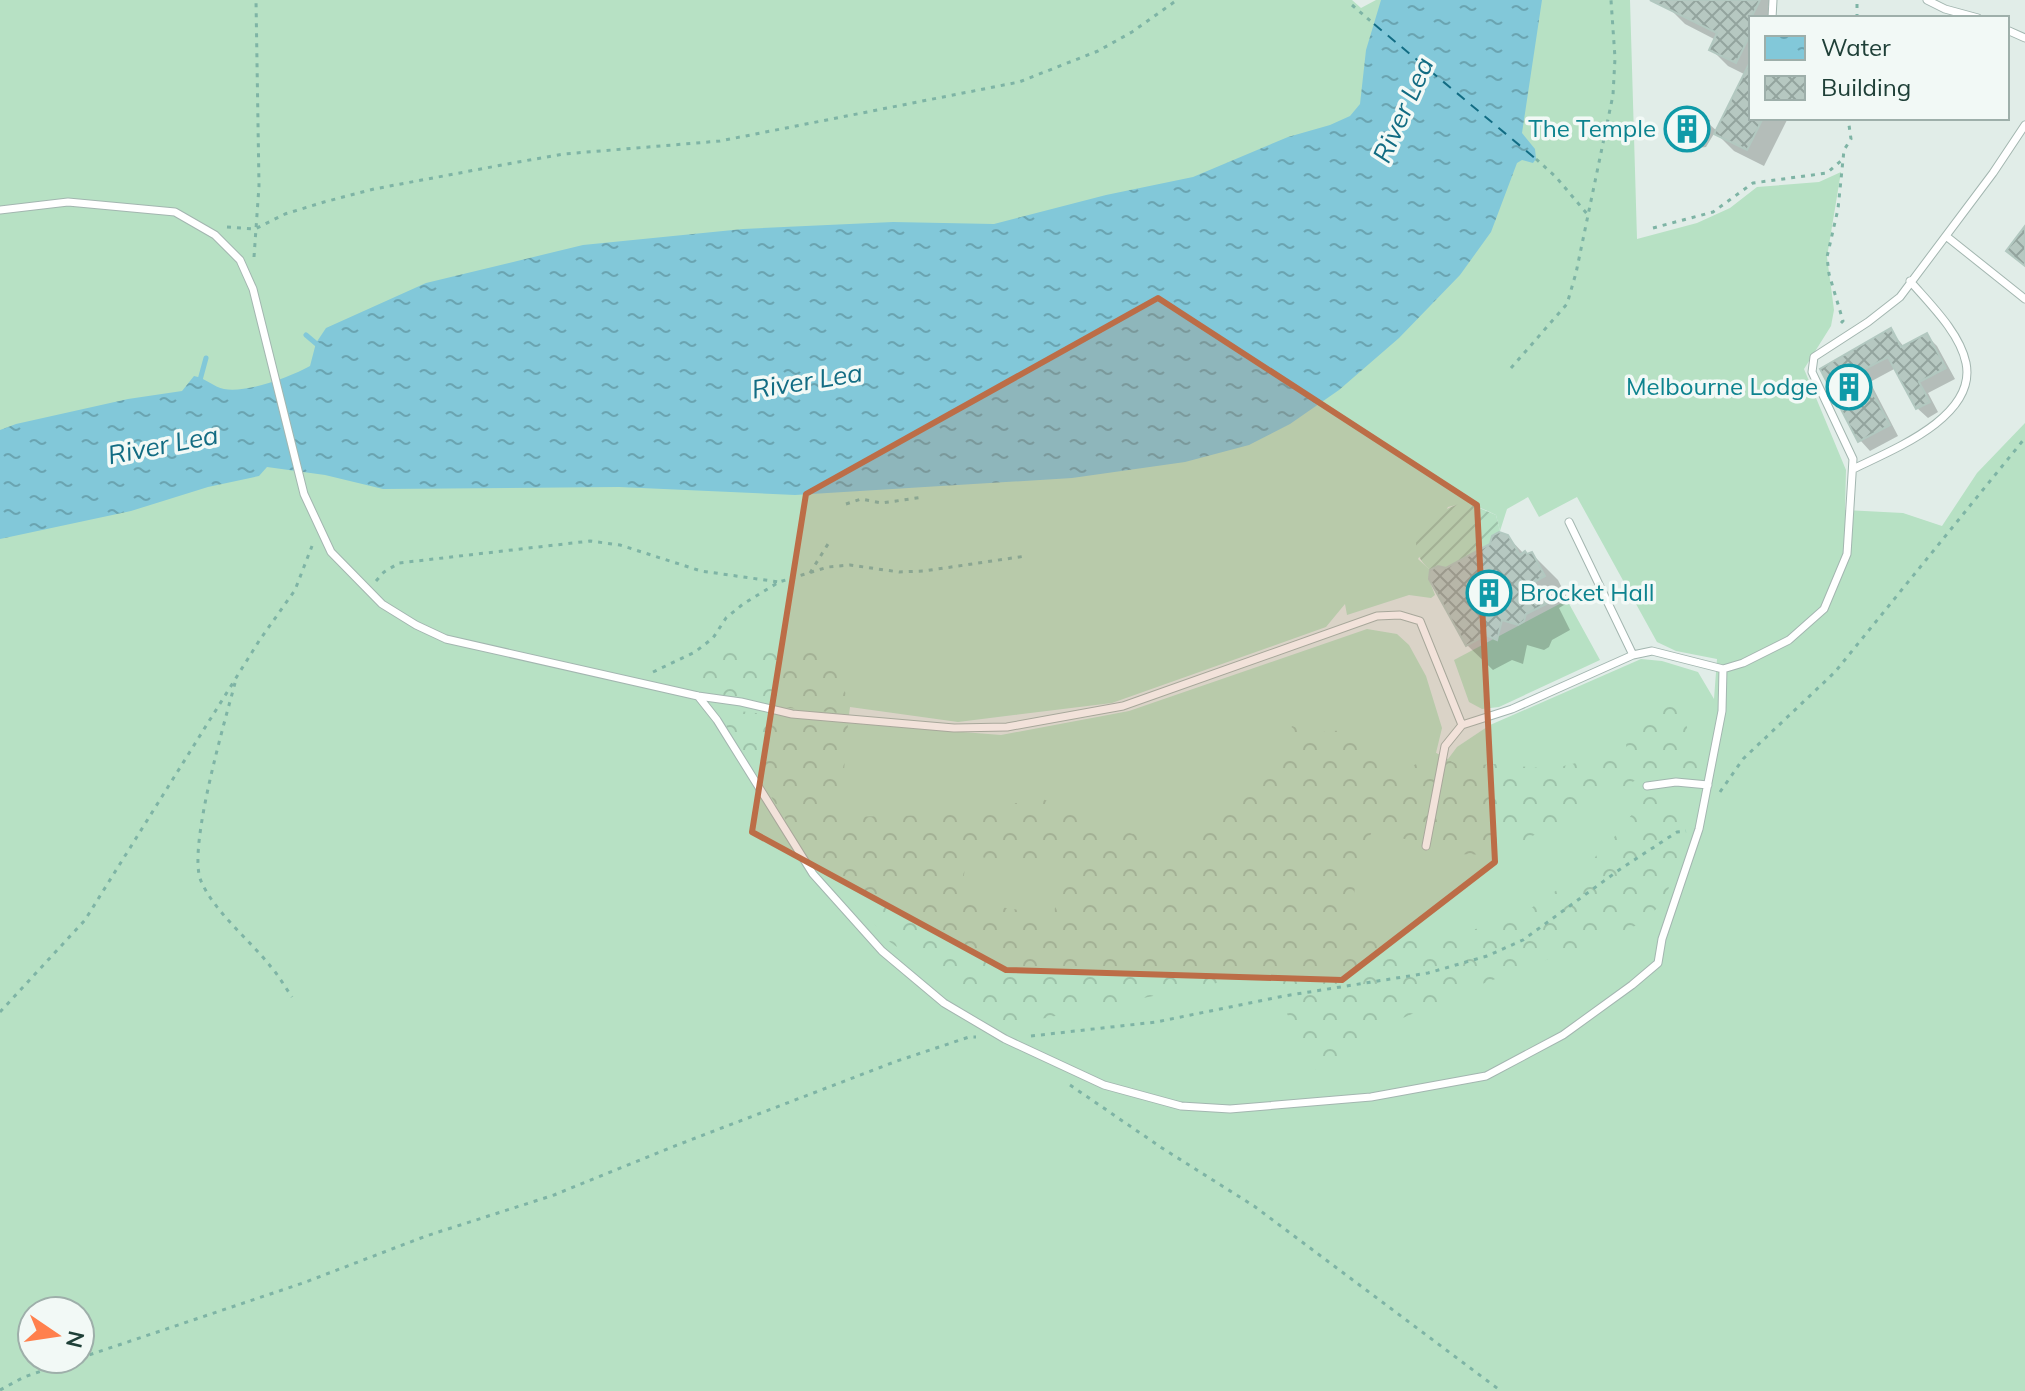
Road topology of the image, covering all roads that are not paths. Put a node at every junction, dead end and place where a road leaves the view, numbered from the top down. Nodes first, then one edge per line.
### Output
1 (1927, 0) edge
2 (1971, 16) edge
3 (2025, 125) edge
4 (0, 210) edge
5 (1946, 236) junction
6 (1910, 281) junction
7 (2025, 299) edge
8 (1853, 469) junction
9 (1569, 522) dead end
10 (1633, 655) junction
11 (1723, 669) junction
12 (698, 696) junction
13 (1462, 725) junction
14 (1708, 785) junction
15 (1647, 786) dead end
16 (1426, 846) dead end

1 - 2 lane
3 - 5 lane
4 - 12 lane
5 - 6 lane
5 - 7 lane
6 - 8 lane
6 - 8 lane
8 - 11 lane
9 - 10 lane
10 - 11 lane
10 - 13 lane
11 - 14 lane
12 - 13 lane
12 - 14 lane
13 - 16 lane
14 - 15 lane

